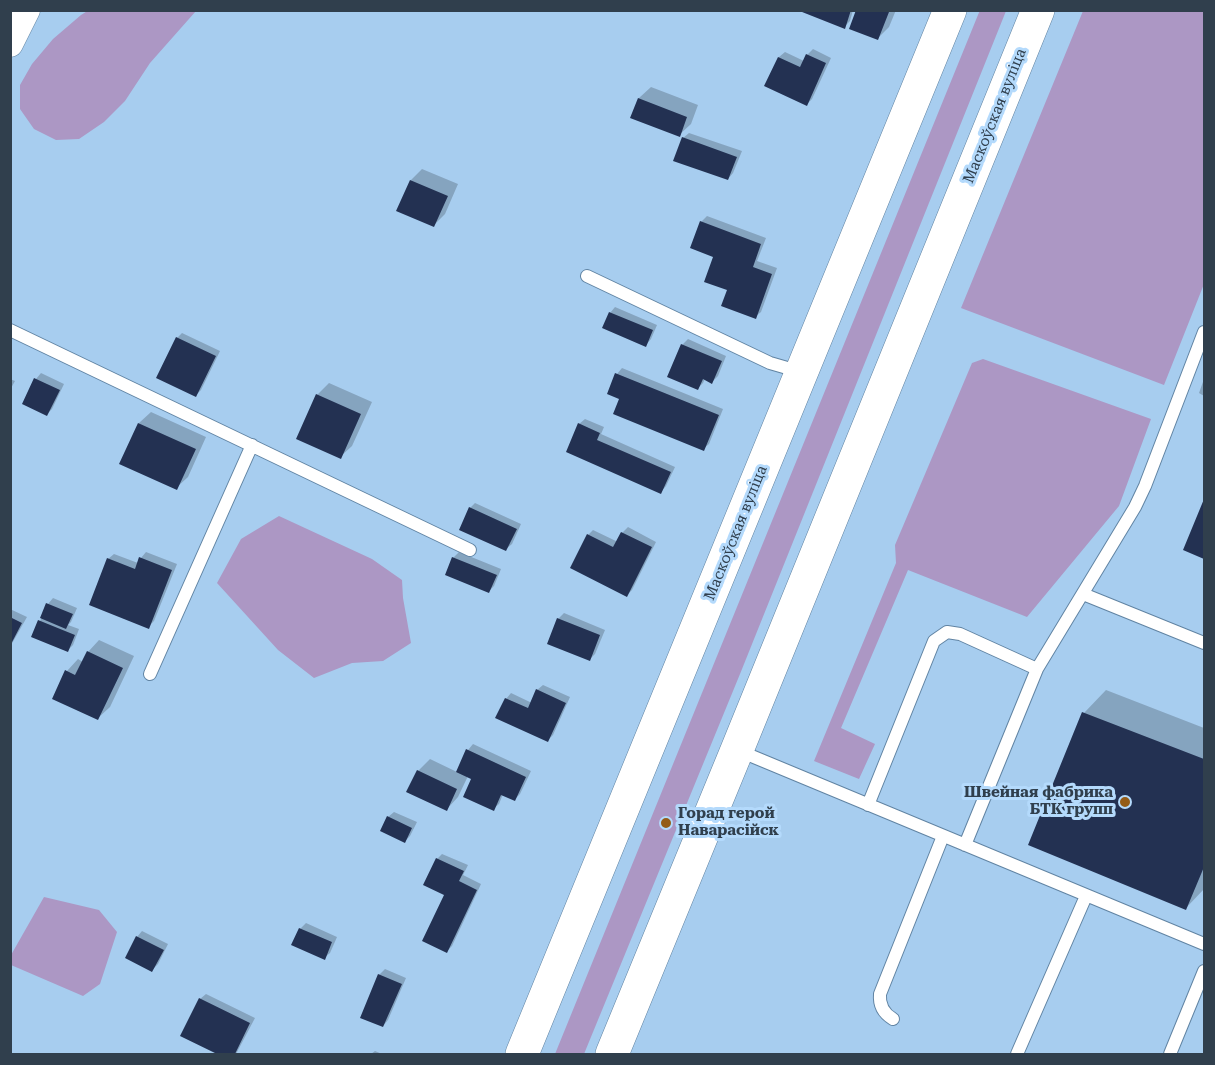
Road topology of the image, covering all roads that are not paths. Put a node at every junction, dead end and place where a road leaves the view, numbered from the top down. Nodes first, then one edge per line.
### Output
1 (27, 10) edge
2 (950, 10) edge
3 (1038, 10) edge
4 (10, 44) edge
5 (587, 276) dead end
6 (10, 330) edge
7 (1204, 332) edge
8 (802, 372) junction
9 (252, 445) junction
10 (470, 550) dead end
11 (1083, 594) junction
12 (1204, 643) edge
13 (1037, 669) junction
14 (150, 674) dead end
15 (737, 750) junction
16 (868, 805) junction
17 (943, 837) junction
18 (964, 845) junction
19 (1086, 896) junction
20 (1204, 944) edge
21 (1204, 971) edge
22 (893, 1018) dead end
23 (522, 1054) edge
24 (612, 1054) edge
25 (1017, 1054) edge
26 (1170, 1054) edge

1 - 4 street
2 - 8 main road, Маскоўская вуліца
3 - 15 main road, Маскоўская вуліца
5 - 8 lane
6 - 9 lane
7 - 11 lane
8 - 23 main road, Маскоўская вуліца
9 - 10 lane
9 - 14 lane
11 - 12 lane
11 - 13 lane
13 - 16 lane
13 - 18 lane
15 - 16 lane
15 - 24 main road, Маскоўская вуліца
16 - 17 lane
17 - 18 lane
17 - 22 lane
18 - 19 lane
19 - 20 lane
19 - 25 lane
21 - 26 lane

